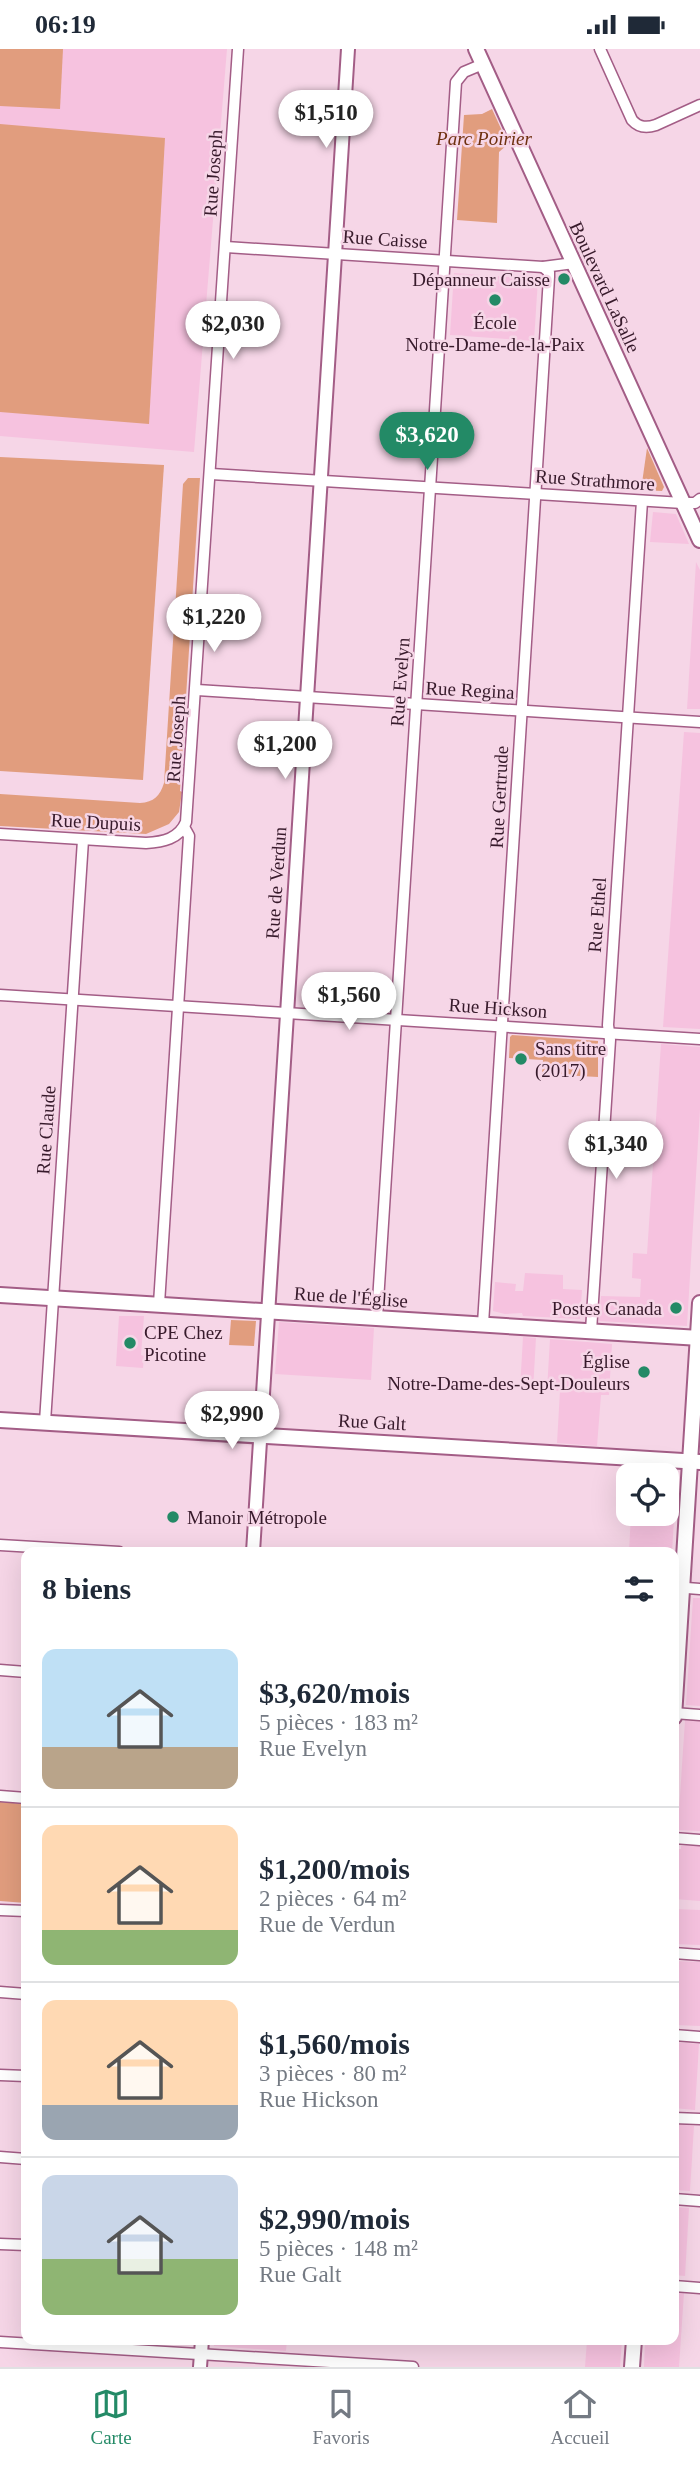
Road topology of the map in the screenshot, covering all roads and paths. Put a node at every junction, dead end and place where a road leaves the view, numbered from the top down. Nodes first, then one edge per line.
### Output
1 (238, 49) edge
2 (348, 49) edge
3 (476, 49) edge
4 (600, 49) edge
5 (483, 64) junction
6 (700, 105) edge
7 (226, 247) junction
8 (336, 254) junction
9 (444, 261) junction
10 (573, 263) junction
11 (546, 270) junction
12 (211, 474) junction
13 (321, 480) junction
14 (429, 487) junction
15 (534, 494) junction
16 (700, 499) edge
17 (642, 501) junction
18 (683, 503) junction
19 (700, 540) edge
20 (197, 690) junction
21 (306, 698) junction
22 (416, 704) junction
23 (522, 710) junction
24 (628, 717) junction
25 (700, 722) edge
26 (184, 827) junction
27 (0, 834) edge
28 (83, 840) junction
29 (0, 995) edge
30 (72, 999) junction
31 (179, 1006) junction
32 (287, 1013) junction
33 (396, 1020) junction
34 (502, 1026) junction
35 (609, 1033) junction
36 (700, 1039) edge
37 (0, 1295) edge
38 (53, 1298) junction
39 (700, 1303) edge
40 (159, 1304) junction
41 (269, 1311) junction
42 (377, 1317) junction
43 (483, 1324) junction
44 (591, 1331) junction
45 (699, 1338) edge
46 (0, 1420) edge
47 (45, 1422) junction
48 (261, 1436) junction
49 (695, 1462) edge
50 (0, 1545) edge
51 (34, 1547) edge
52 (253, 1547) edge
53 (679, 1581) edge
54 (679, 1588) edge
55 (700, 1589) edge
56 (0, 1670) edge
57 (21, 1672) edge
58 (679, 1715) edge
59 (700, 1715) edge
60 (0, 1796) edge
61 (21, 1798) edge
62 (679, 1838) edge
63 (700, 1840) edge
64 (0, 1910) edge
65 (21, 1912) edge
66 (679, 1953) edge
67 (700, 1955) edge
68 (0, 1992) edge
69 (21, 1994) edge
70 (679, 2035) edge
71 (700, 2037) edge
72 (0, 2075) edge
73 (21, 2076) edge
74 (679, 2118) edge
75 (700, 2119) edge
76 (0, 2157) edge
77 (21, 2159) edge
78 (679, 2199) edge
79 (700, 2201) edge
80 (0, 2244) edge
81 (21, 2245) edge
82 (679, 2286) edge
83 (700, 2288) edge
84 (0, 2342) edge
85 (21, 2344) edge
86 (34, 2345) edge
87 (634, 2345) edge
88 (201, 2360) edge
89 (413, 2367) edge
90 (632, 2367) edge

1 - 7 street, Rue Joseph
2 - 8 street, Rue de Verdun
3 - 5 main road, Boulevard LaSalle
4 - 6 street
5 - 9 street, Rue Evelyn
5 - 10 main road, Boulevard LaSalle
7 - 8 street, Rue Caisse
7 - 12 street, Rue Joseph
8 - 9 street, Rue Caisse
8 - 13 street, Rue de Verdun
9 - 11 street, Rue Caisse
9 - 14 street, Rue Evelyn
10 - 11 street, Rue Caisse
10 - 18 main road, Boulevard LaSalle
11 - 15 street, Rue Gertrude
12 - 13 street, Rue Strathmore
12 - 20 street, Rue Joseph
13 - 14 street, Rue Strathmore
13 - 21 street, Rue de Verdun
14 - 15 street, Rue Strathmore
14 - 22 street, Rue Evelyn
15 - 17 street, Rue Strathmore
15 - 23 street, Rue Gertrude
16 - 18 street, Rue Strathmore
17 - 18 street, Rue Strathmore
17 - 24 street, Rue Ethel
18 - 19 main road, Boulevard LaSalle
20 - 21 street, Rue Regina
20 - 26 street, Rue Joseph
21 - 22 street, Rue Regina
21 - 32 street, Rue de Verdun
22 - 23 street, Rue Regina
22 - 33 street, Rue Evelyn
23 - 24 street, Rue Regina
23 - 34 street, Rue Gertrude
24 - 25 street, Rue Regina
24 - 35 street, Rue Ethel
26 - 28 street, Rue Dupuis
26 - 31 street, Rue Joseph
27 - 28 street, Rue Dupuis
28 - 30 street, Rue Claude
29 - 30 street, Rue Hickson
30 - 31 street, Rue Hickson
30 - 38 street, Rue Claude
31 - 32 street, Rue Hickson
31 - 40 street, Rue Joseph
32 - 33 street, Rue Hickson
32 - 41 street, Rue de Verdun
33 - 34 street, Rue Hickson
33 - 42 street, Rue Evelyn
34 - 35 street, Rue Hickson
34 - 43 street, Rue Gertrude
35 - 36 street, Rue Hickson
35 - 44 street, Rue Ethel
37 - 38 main road, Rue de l'Église
38 - 40 main road, Rue de l'Église
38 - 47 street, Rue Claude
39 - 45 main road
40 - 41 main road, Rue de l'Église
41 - 42 main road, Rue de l'Église
41 - 48 street, Rue de Verdun
42 - 43 main road, Rue de l'Église
43 - 44 main road, Rue de l'Église
44 - 45 main road, Rue de l'Église
45 - 49 main road
46 - 47 main road, Rue Galt
47 - 48 main road, Rue Galt
48 - 49 main road, Rue Galt
48 - 52 street, Rue de Verdun
49 - 53 main road
50 - 51 street
54 - 55 street
56 - 57 street
58 - 59 street
60 - 61 street
62 - 63 street
64 - 65 street
66 - 67 street
68 - 69 street
70 - 71 street
72 - 73 street
74 - 75 street
76 - 77 street
78 - 79 street
80 - 81 street
82 - 83 street
84 - 85 street
86 - 88 street
87 - 90 main road
88 - 89 street

